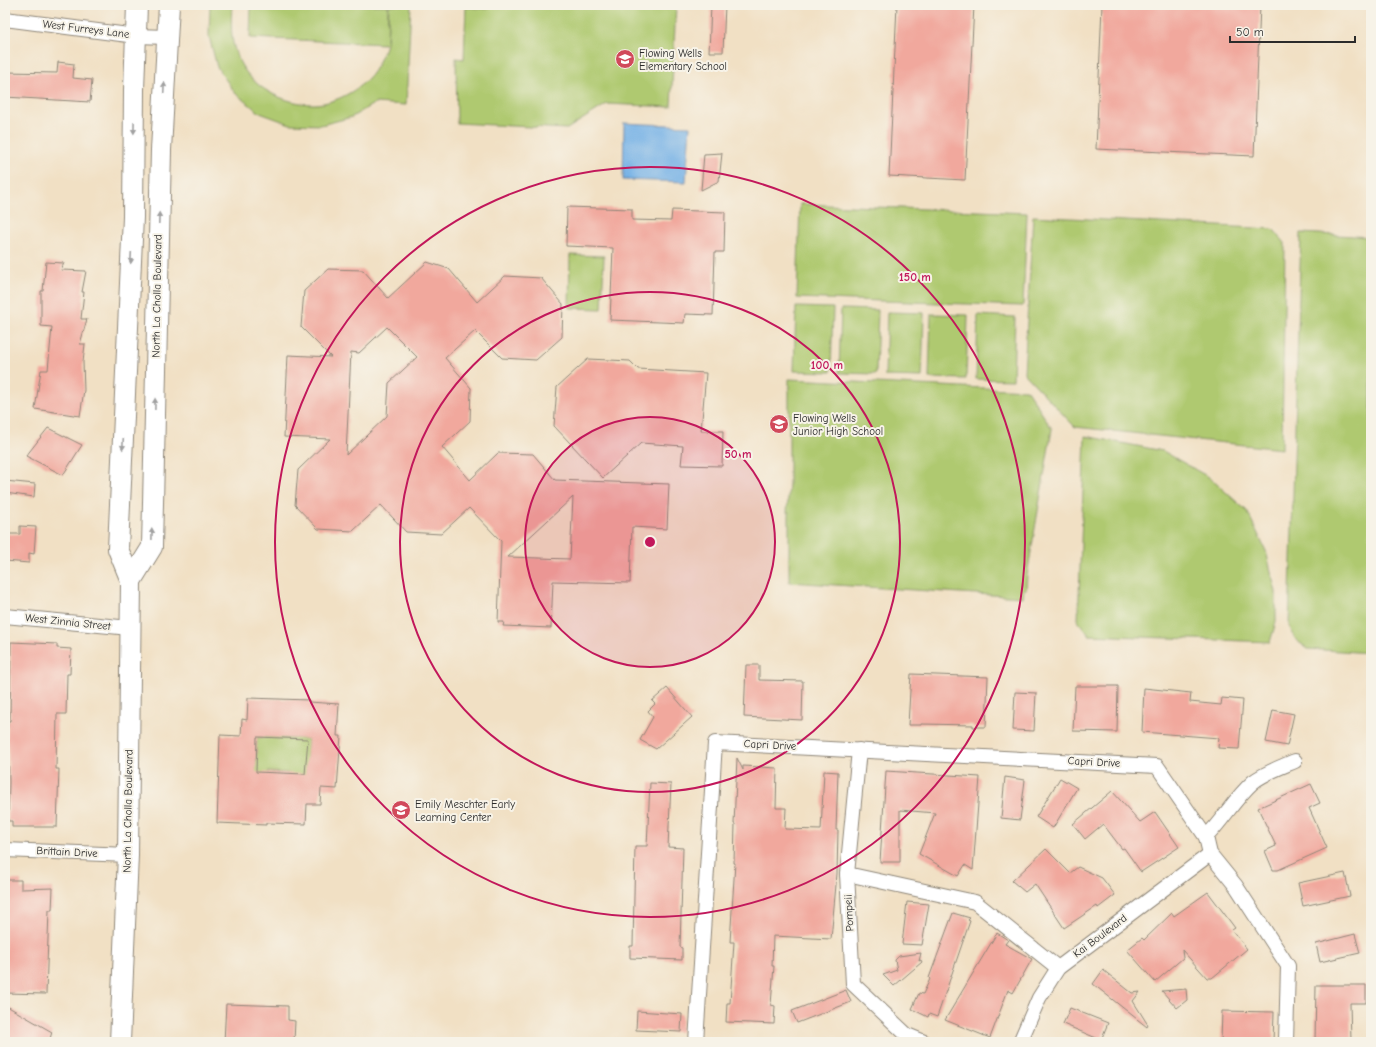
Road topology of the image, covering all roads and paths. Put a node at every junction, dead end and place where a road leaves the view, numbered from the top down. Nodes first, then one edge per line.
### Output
1 (137, 5) edge
2 (169, 5) edge
3 (5, 19) edge
4 (136, 36) junction
5 (167, 37) junction
6 (131, 580) junction
7 (5, 616) edge
8 (130, 628) junction
9 (859, 750) junction
10 (1294, 761) dead end
11 (1206, 837) junction
12 (5, 850) edge
13 (1210, 854) junction
14 (128, 855) junction
15 (847, 874) junction
16 (1058, 968) junction
17 (120, 1042) edge
18 (696, 1042) edge
19 (924, 1042) edge
20 (1020, 1042) edge
21 (1286, 1042) edge

1 - 4 street, North La Cholla Boulevard
2 - 5 street, North La Cholla Boulevard
3 - 4 street, West Furreys Lane
4 - 5 street, West Furreys Lane
4 -> 6 street, North La Cholla Boulevard
6 -> 5 street, North La Cholla Boulevard
6 - 8 street, North La Cholla Boulevard
7 - 8 street, West Zinnia Street
8 - 14 street, North La Cholla Boulevard
9 - 11 street, Capri Drive
9 - 15 street, Pompeii
9 - 18 street, Capri Drive
10 - 11 street
11 - 13 street, Capri Drive
12 - 14 street, Brittain Drive
13 - 16 street, Kai Boulevard
13 - 21 street, Capri Drive
14 - 17 street, North La Cholla Boulevard
15 - 16 street
15 - 19 street, Pompeii
16 - 20 street, Kai Boulevard

